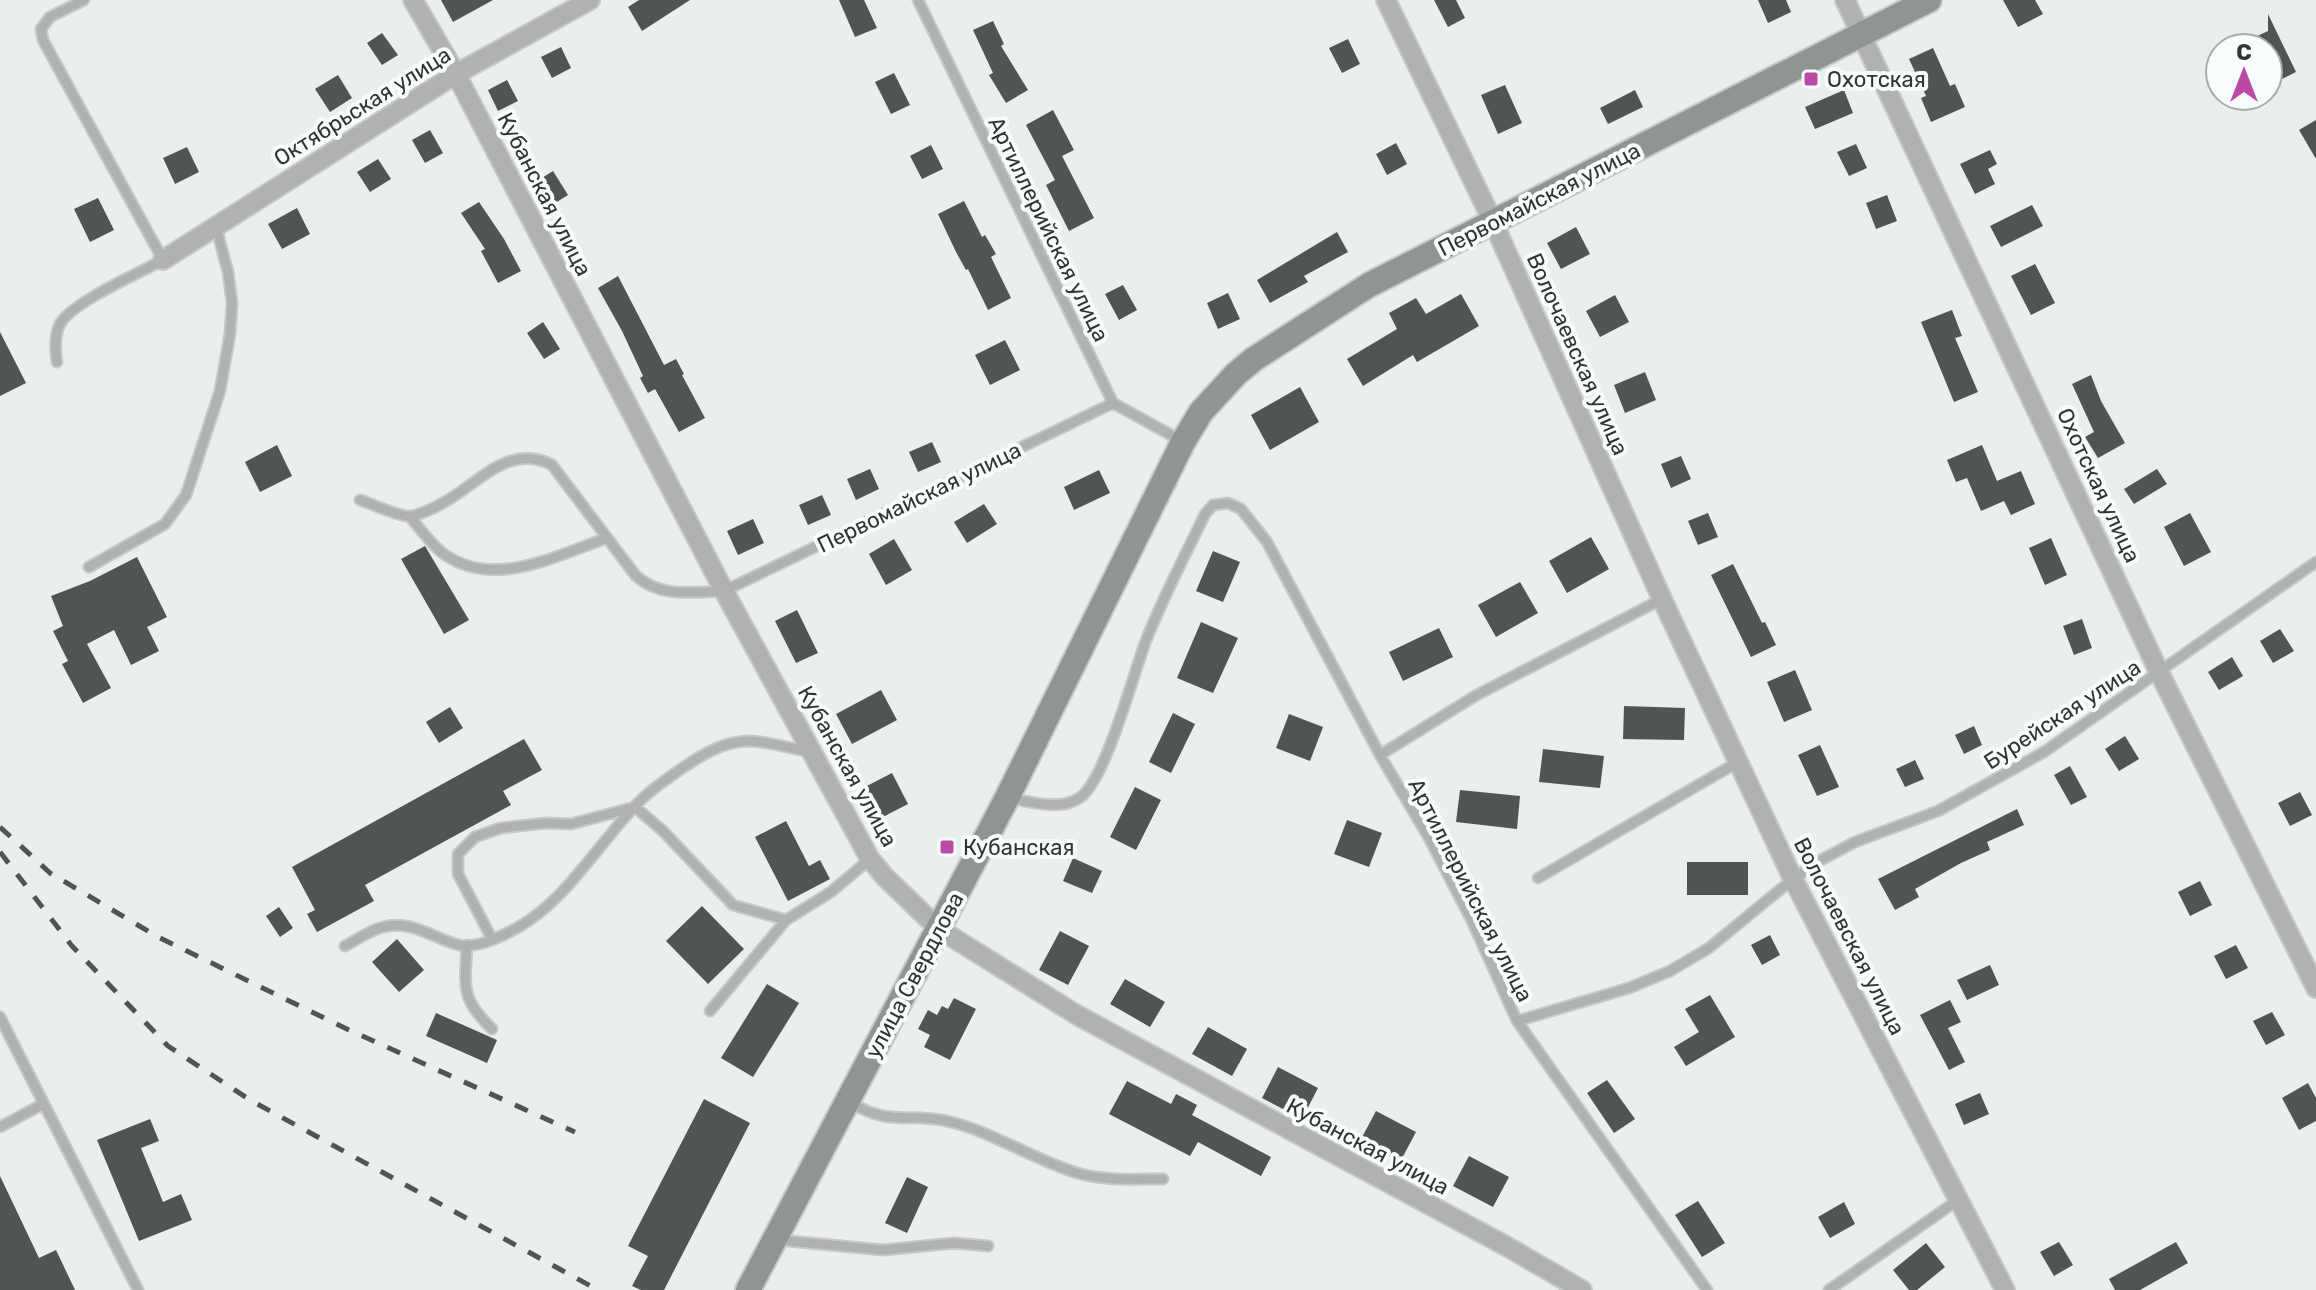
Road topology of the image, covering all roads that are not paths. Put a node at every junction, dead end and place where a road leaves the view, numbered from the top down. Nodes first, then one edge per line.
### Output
1 (84, 0) edge
2 (413, 0) edge
3 (590, 0) edge
4 (918, 0) edge
5 (1386, 0) edge
6 (1845, 0) edge
7 (1929, 0) edge
8 (1863, 35) junction
9 (456, 74) junction
10 (1493, 222) junction
11 (216, 227) junction
12 (163, 260) junction
13 (57, 362) dead end
14 (1113, 403) junction
15 (1183, 442) junction
16 (360, 500) dead end
17 (410, 517) junction
18 (607, 538) junction
19 (2316, 562) edge
20 (89, 567) dead end
21 (724, 591) junction
22 (1662, 599) junction
23 (2159, 672) junction
24 (813, 753) junction
25 (1380, 755) junction
26 (1738, 762) junction
27 (1007, 798) junction
28 (635, 807) junction
29 (870, 859) junction
30 (1538, 878) dead end
31 (1793, 879) junction
32 (786, 920) junction
33 (939, 929) junction
34 (492, 939) junction
35 (467, 945) junction
36 (345, 946) dead end
37 (2316, 988) edge
38 (710, 1011) dead end
39 (0, 1017) edge
40 (1517, 1021) junction
41 (492, 1029) dead end
42 (847, 1101) junction
43 (43, 1104) junction
44 (0, 1127) edge
45 (1163, 1179) dead end
46 (1958, 1200) junction
47 (775, 1240) junction
48 (988, 1246) dead end
49 (138, 1290) edge
50 (748, 1290) edge
51 (1582, 1290) edge
52 (1707, 1290) edge
53 (1829, 1290) edge
54 (2005, 1290) edge

1 - 12 lane
2 - 9 street, Кубанская улица
3 - 9 street, Октябрьская улица
4 - 14 lane, Артиллерийская улица
5 - 10 street, Волочаевская улица
6 - 8 street, Охотская улица
7 - 8 main road, Первомайская улица
8 - 10 main road, Первомайская улица
8 - 23 street, Охотская улица
9 - 11 street, Октябрьская улица
9 - 21 street, Кубанская улица
10 - 15 main road, Первомайская улица
10 - 22 street, Волочаевская улица
11 - 12 street, Октябрьская улица
11 - 20 lane
12 - 13 lane
14 - 15 lane
14 - 21 lane, Первомайская улица
15 - 27 main road, улица Свердлова
16 - 17 lane
17 - 18 lane
17 - 18 lane
18 - 21 lane
19 - 23 lane, Бурейская улица
21 - 24 street, Кубанская улица
22 - 25 lane
22 - 26 street, Волочаевская улица
23 - 31 lane, Бурейская улица
23 - 37 street, Охотская улица
24 - 28 lane
24 - 29 street, Кубанская улица
25 - 27 lane, Артиллерийская улица
25 - 40 lane, Артиллерийская улица
26 - 30 lane
26 - 31 street, Волочаевская улица
27 - 33 main road, улица Свердлова
28 - 32 lane
28 - 34 lane
28 - 34 lane
29 - 32 lane
29 - 33 street, Кубанская улица
31 - 40 lane, Бурейская улица
31 - 46 street, Волочаевская улица
32 - 38 lane
33 - 42 main road, улица Свердлова
33 - 51 street, Кубанская улица
34 - 35 lane
35 - 36 lane
35 - 41 lane
39 - 43 lane
40 - 52 lane, Артиллерийская улица
42 - 45 lane
42 - 47 main road, улица Свердлова
43 - 44 lane
43 - 49 lane
46 - 53 lane
46 - 54 street, Волочаевская улица
47 - 48 lane
47 - 50 main road, улица Свердлова

